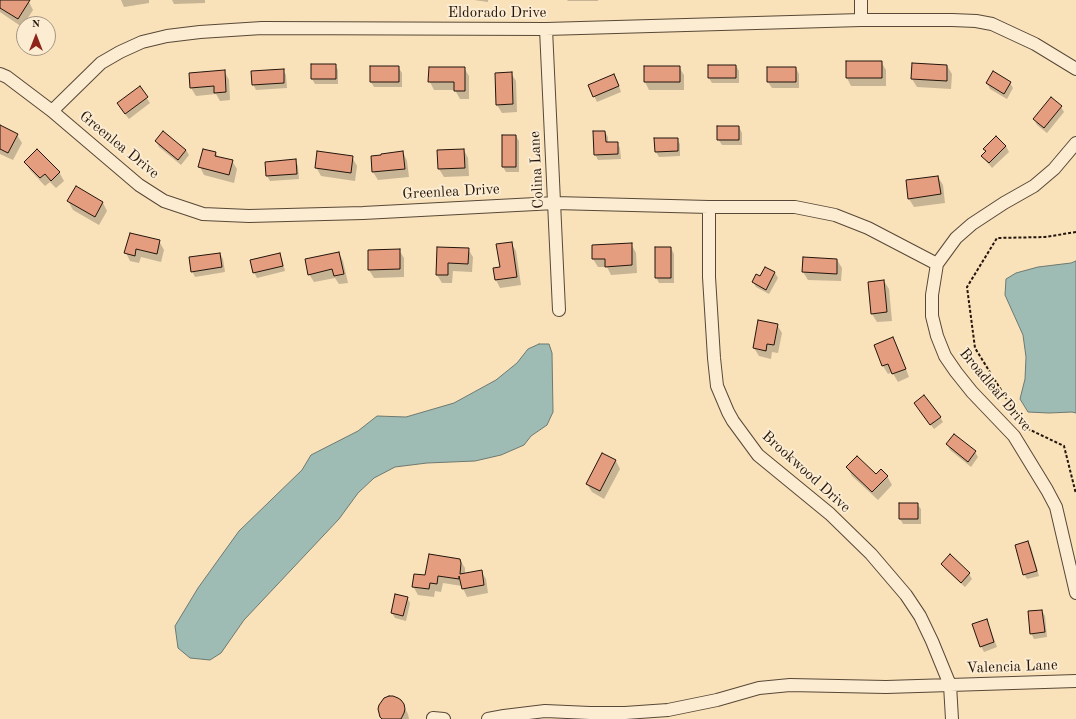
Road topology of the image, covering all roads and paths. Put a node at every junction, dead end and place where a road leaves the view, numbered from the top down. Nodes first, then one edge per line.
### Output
1 (861, 0) edge
2 (861, 20) junction
3 (546, 29) junction
4 (1076, 68) edge
5 (0, 74) edge
6 (52, 111) junction
7 (1076, 143) edge
8 (555, 203) junction
9 (709, 207) junction
10 (1076, 232) edge
11 (937, 264) junction
12 (559, 310) dead end
13 (1076, 494) edge
14 (1076, 593) edge
15 (1076, 680) edge
16 (950, 685) junction
17 (488, 719) edge
18 (952, 719) edge

1 - 2 street
2 - 3 street, Eldorado Drive
2 - 4 street, Eldorado Drive
3 - 6 street, Eldorado Drive
3 - 8 street, Colina Lane
5 - 6 street, Greenlea Drive
6 - 8 street, Greenlea Drive
7 - 11 street, Broadleaf Drive
8 - 9 street, Greenlea Drive
8 - 12 street, Colina Lane
9 - 11 street, Greenlea Drive
9 - 16 street, Brookwood Drive
10 - 13 path
11 - 14 street, Broadleaf Drive
15 - 16 street, Valencia Lane
16 - 17 street, Valencia Lane
16 - 18 street, Brookwood Drive

